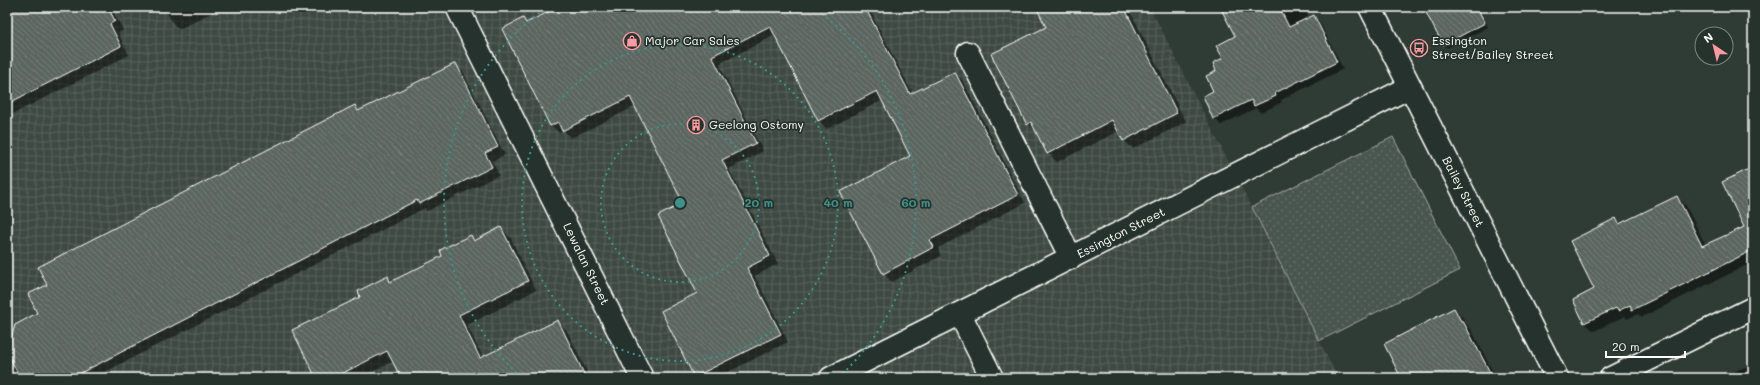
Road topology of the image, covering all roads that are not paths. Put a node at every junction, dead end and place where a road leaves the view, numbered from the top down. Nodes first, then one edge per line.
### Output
1 (457, 7) edge
2 (1370, 7) edge
3 (968, 53) dead end
4 (1410, 87) junction
5 (1071, 258) junction
6 (1753, 308) edge
7 (960, 314) junction
8 (642, 378) edge
9 (831, 378) edge
10 (992, 378) edge
11 (1556, 378) edge
12 (1611, 378) edge

1 - 8 street, Lewalan Street
2 - 4 street, Bailey Street
3 - 5 street
4 - 5 street, Essington Street
4 - 11 street, Bailey Street
5 - 7 street, Essington Street
6 - 12 street
7 - 9 street, Essington Street
7 - 10 street

